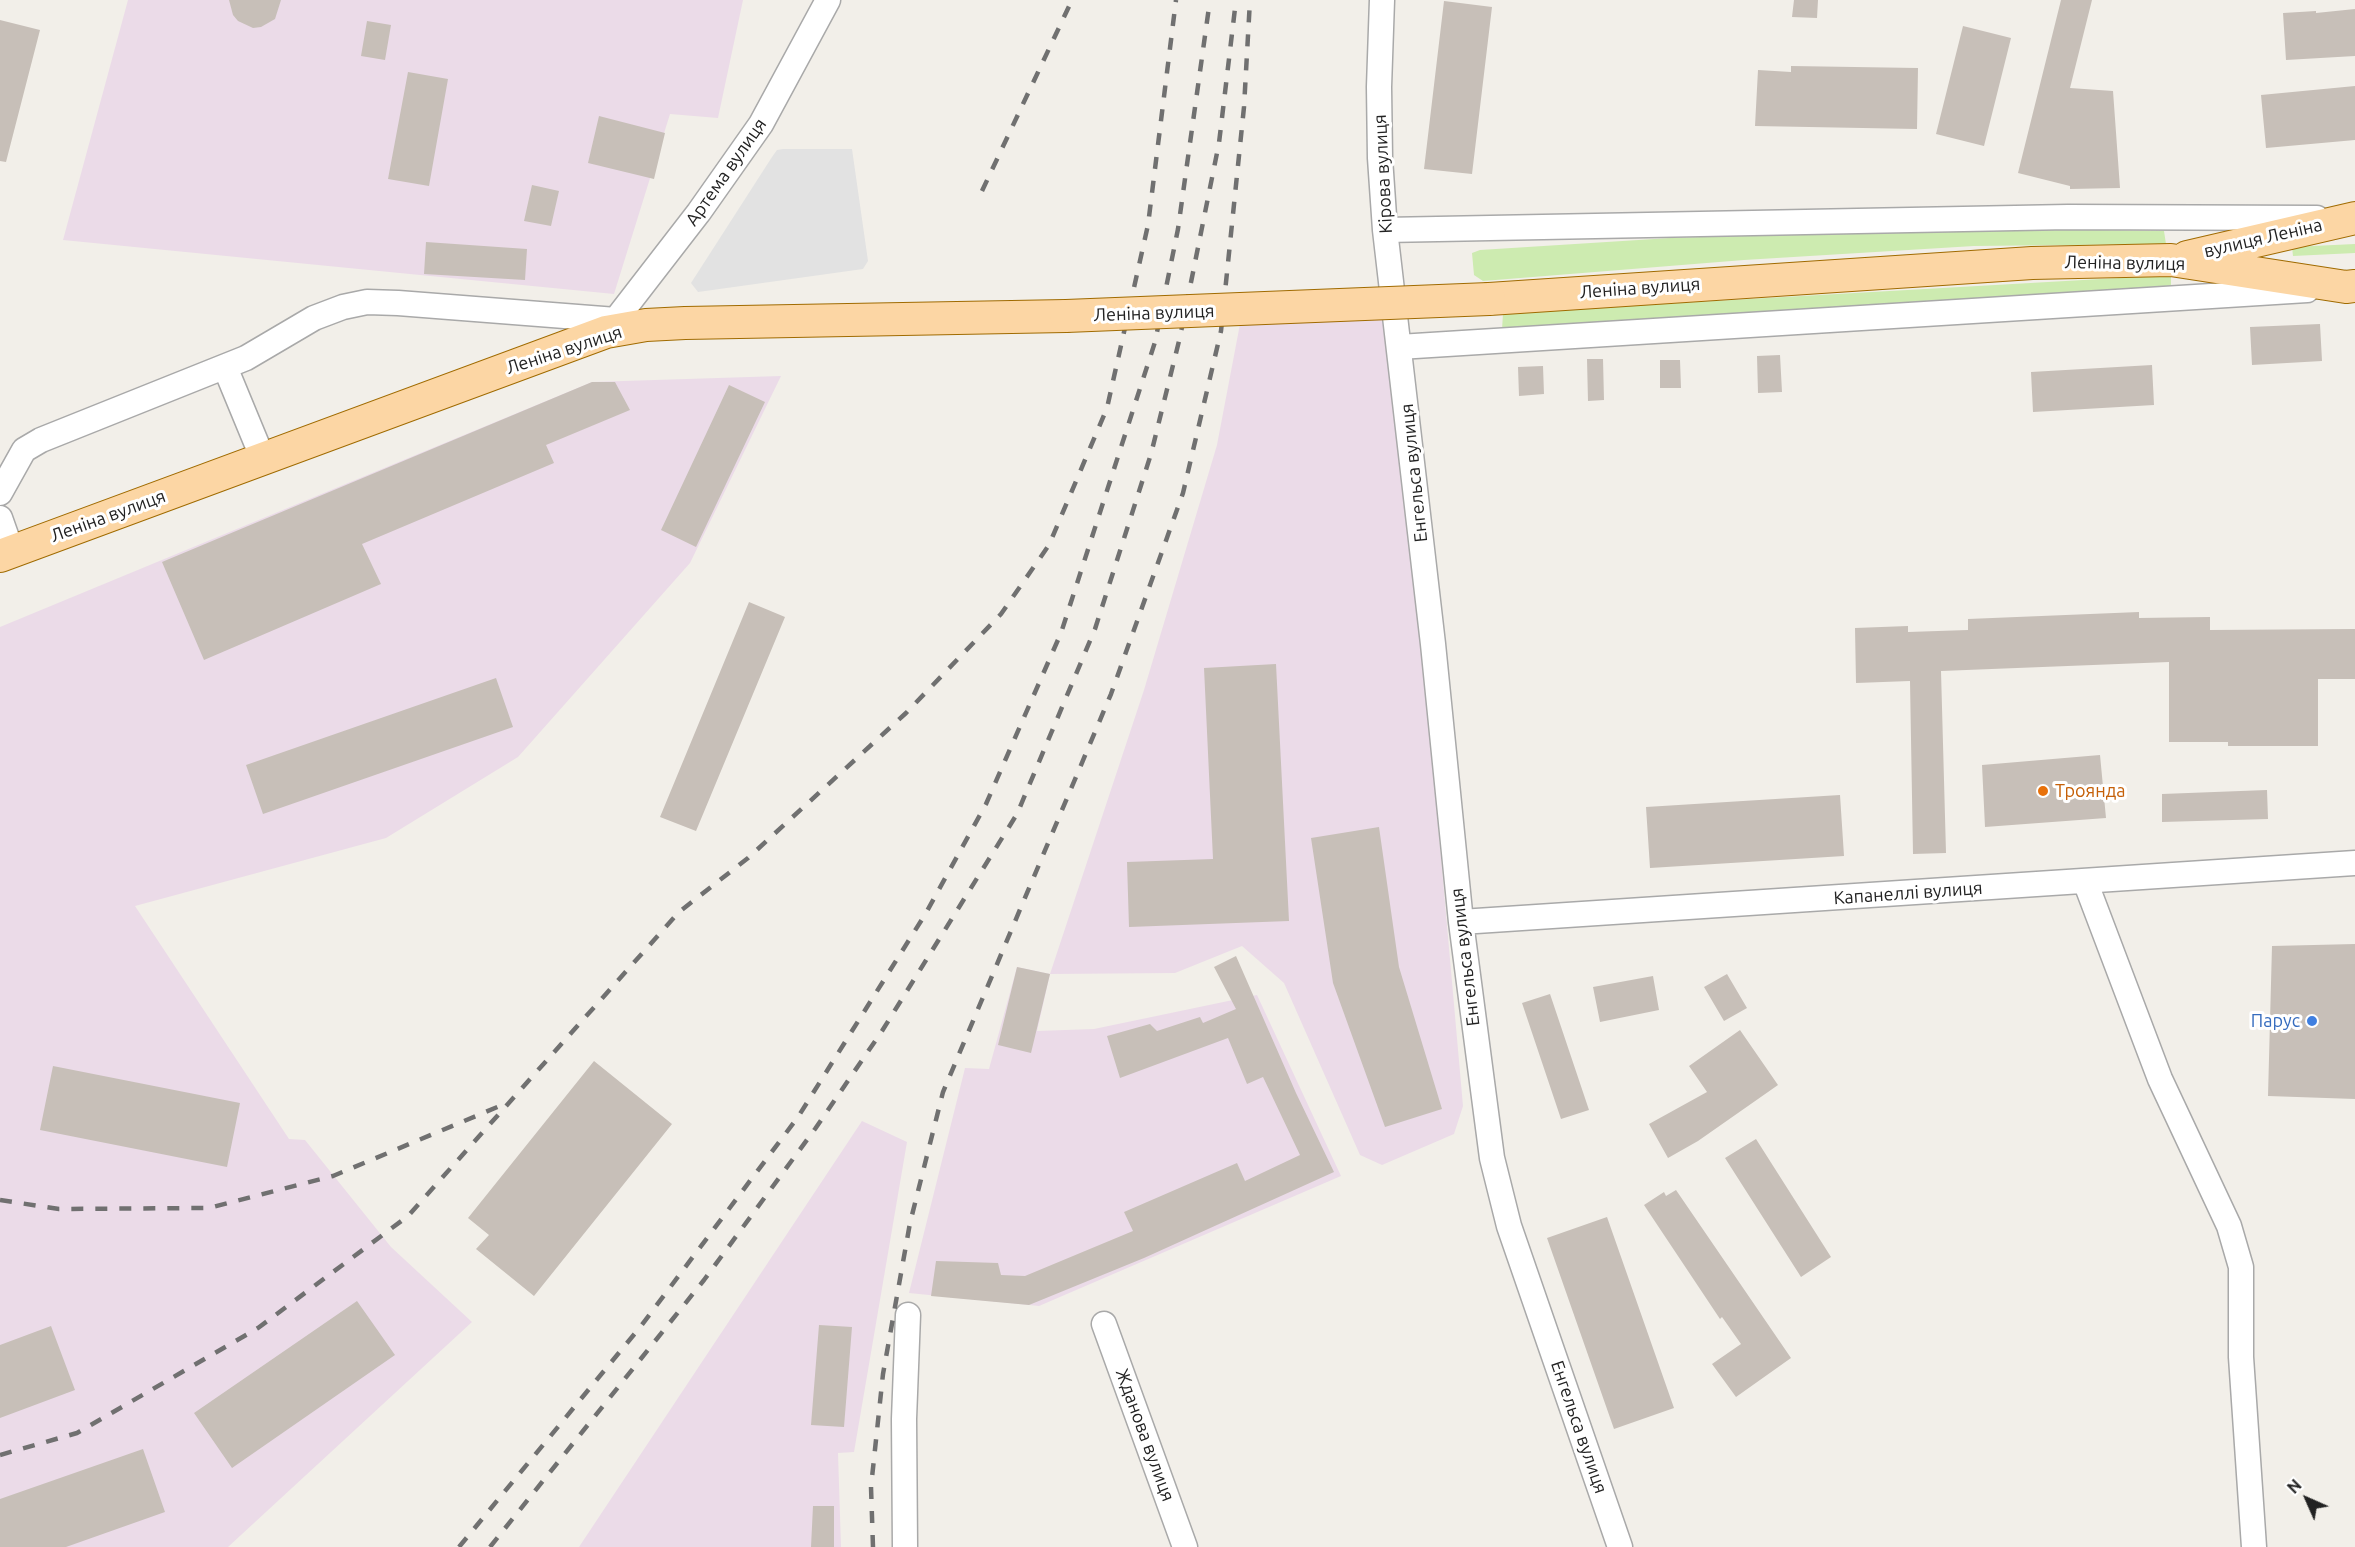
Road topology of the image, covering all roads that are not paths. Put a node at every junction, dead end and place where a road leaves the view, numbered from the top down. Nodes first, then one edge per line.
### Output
1 (828, 0) edge
2 (1382, 0) edge
3 (2351, 218) edge
4 (1385, 230) junction
5 (2171, 260) junction
6 (2350, 287) edge
7 (611, 326) junction
8 (1399, 347) junction
9 (225, 367) junction
10 (263, 459) junction
11 (0, 493) edge
12 (0, 518) edge
13 (6, 554) edge
14 (2355, 863) edge
15 (2085, 881) junction
16 (1461, 922) junction
17 (908, 1315) dead end
18 (1104, 1324) dead end
19 (905, 1547) edge
20 (1185, 1547) edge
21 (1620, 1547) edge
22 (2254, 1547) edge

1 - 7 street, Артема вулиця
2 - 4 street, Кірова вулиця
3 - 4 street
3 - 5 main road, вулиця Леніна
4 - 8 street, Кірова вулиця
5 - 6 main road, Леніна вулиця
5 - 7 main road, Леніна вулиця, bridge
6 - 8 street, Леніна вулиця
7 - 9 street
7 - 10 main road, Леніна вулиця
8 - 16 street, Енгельса вулиця
9 - 10 street
9 - 11 street
10 - 13 main road, Леніна вулиця
12 - 13 street
14 - 15 street, Капанеллі вулиця
15 - 16 street, Капанеллі вулиця
15 - 22 street
16 - 21 street, Енгельса вулиця
17 - 19 street
18 - 20 street, Жданова вулиця

